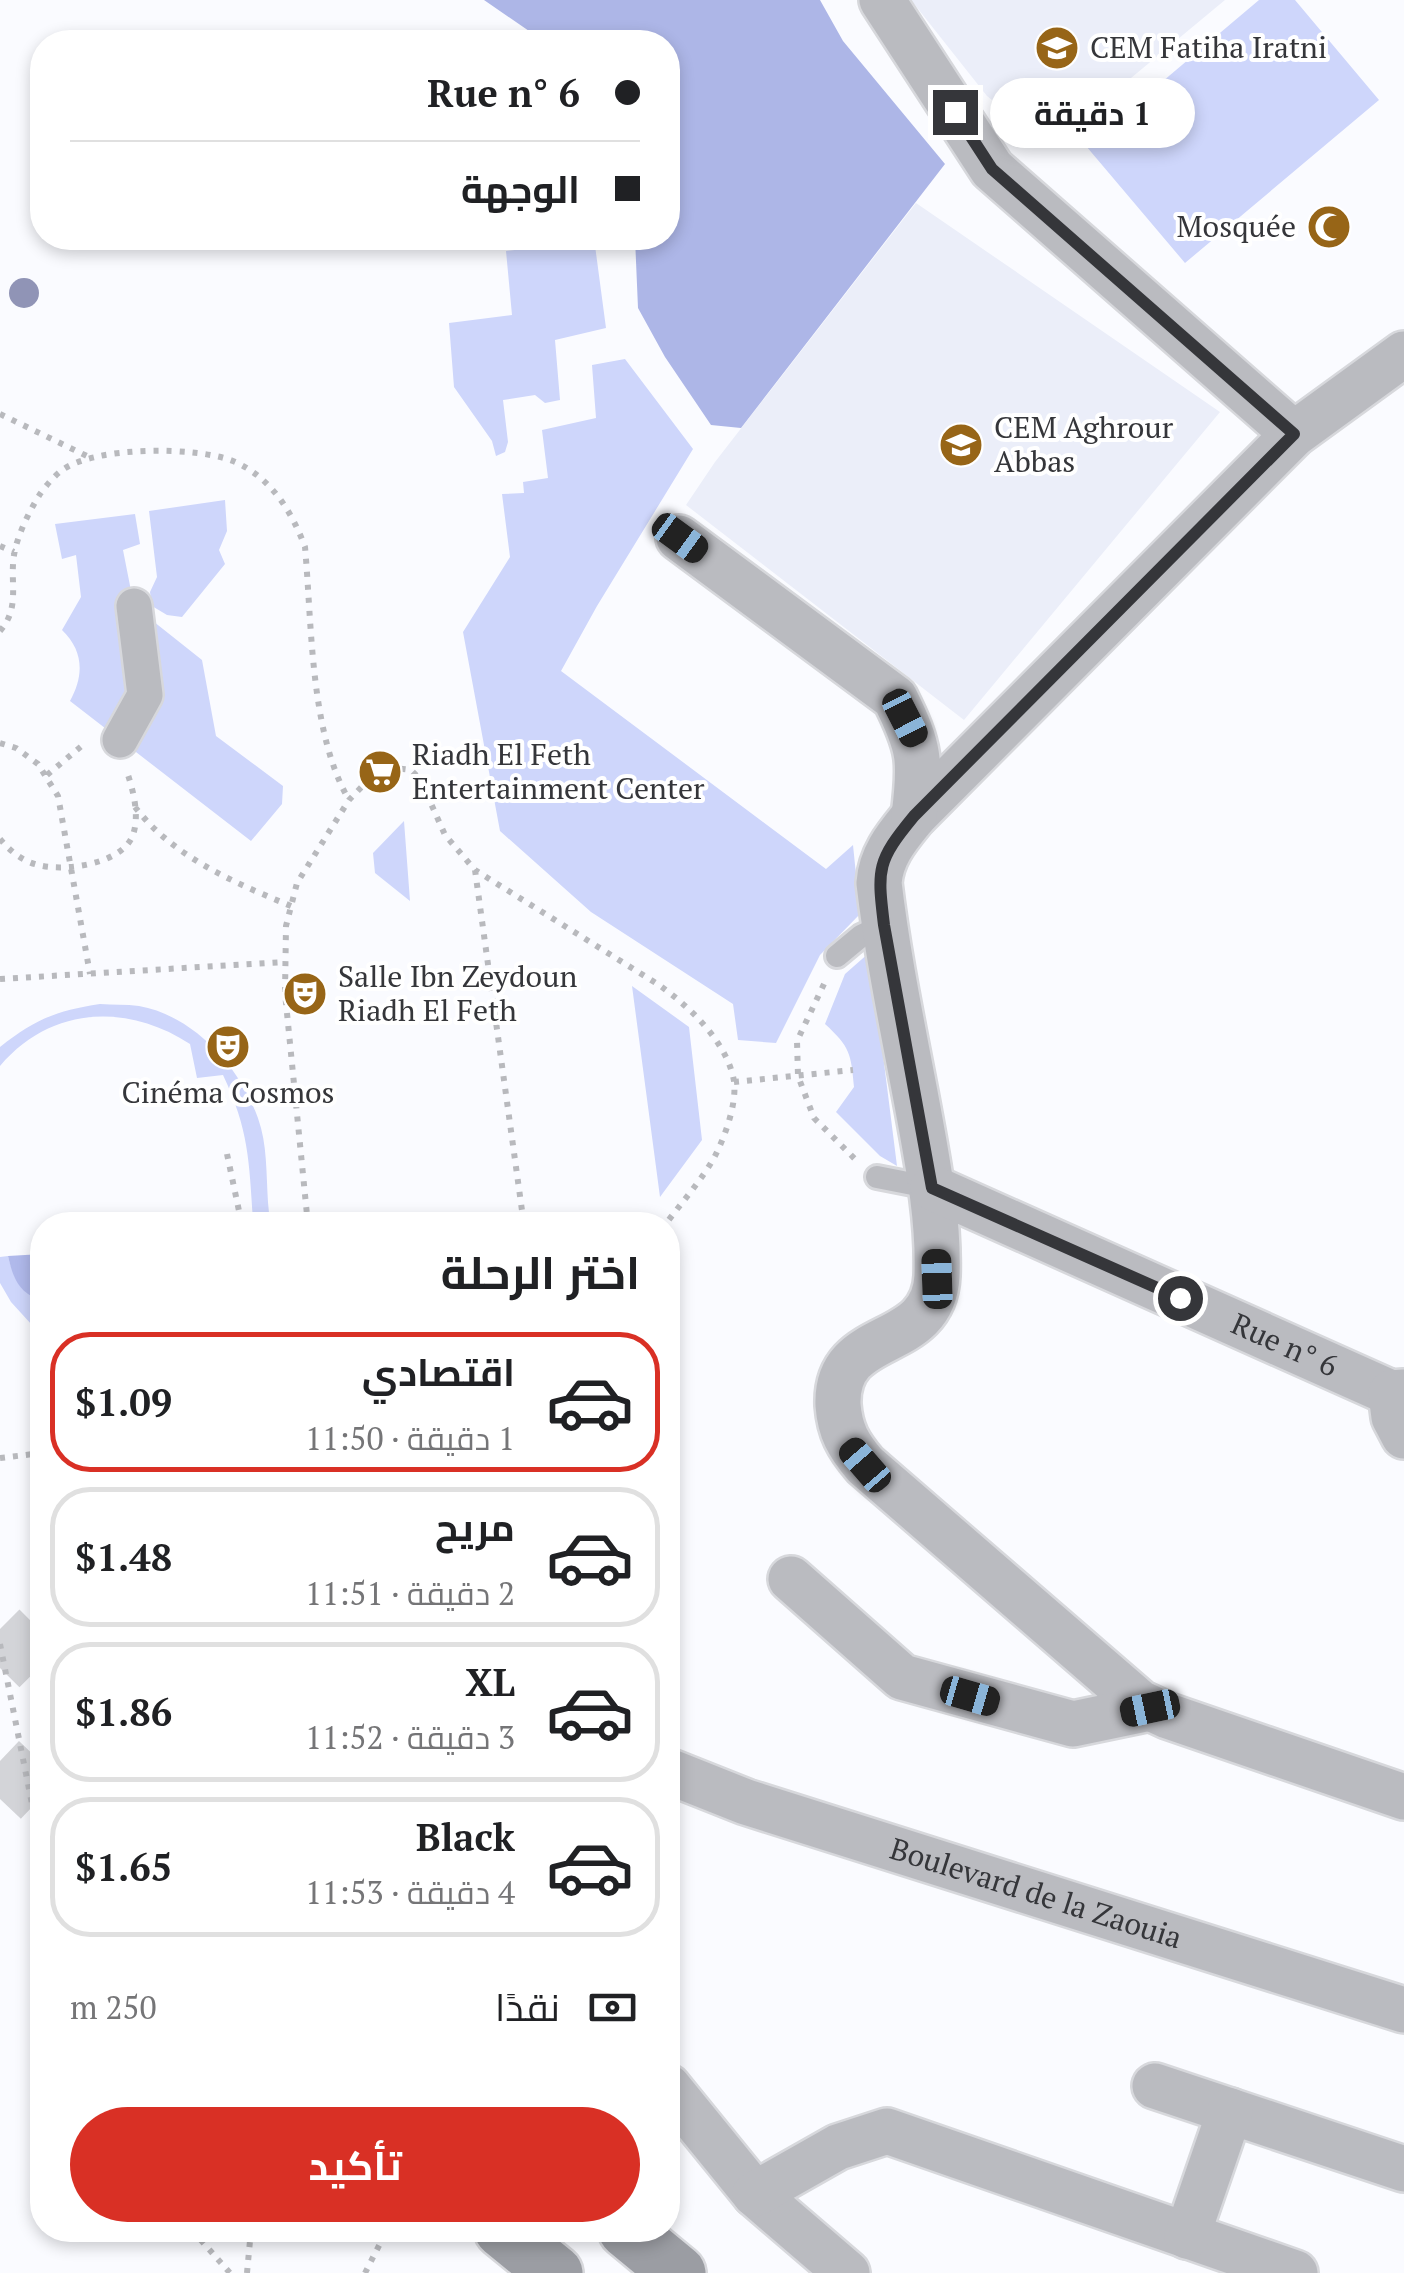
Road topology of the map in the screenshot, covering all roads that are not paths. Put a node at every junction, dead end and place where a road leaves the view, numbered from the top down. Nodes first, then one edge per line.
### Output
1 (882, 0) edge
2 (1404, 354) edge
3 (1294, 434) junction
4 (680, 538) dead end
5 (134, 606) dead end
6 (113, 749) road end
7 (914, 816) junction
8 (884, 925) junction
9 (836, 956) dead end
10 (877, 1177) dead end
11 (932, 1188) junction
12 (1398, 1392) edge
13 (1404, 1436) edge
14 (791, 1580) dead end
15 (1150, 1708) junction
16 (680, 1777) edge
17 (1404, 1797) edge
18 (1404, 2010) edge
19 (1155, 2086) dead end
20 (680, 2102) edge
21 (1230, 2110) junction
22 (1404, 2169) edge
23 (755, 2194) junction
24 (1188, 2236) junction
25 (517, 2242) edge
26 (641, 2242) edge
27 (555, 2273) edge
28 (678, 2273) edge
29 (847, 2273) edge
30 (1296, 2273) edge

1 - 3 street
2 - 3 street
3 - 7 street
4 - 7 street
5 - 6 street
7 - 8 street
8 - 9 lane
8 - 11 street
10 - 11 lane
11 - 12 street, Rue n° 6
11 - 15 street
12 - 13 street
14 - 15 street
15 - 17 street
16 - 18 street, Boulevard de la Zaouia
19 - 21 street
20 - 23 street
21 - 22 street
21 - 24 street
23 - 24 street
23 - 29 street
24 - 30 street
25 - 27 main road
26 - 28 main road

